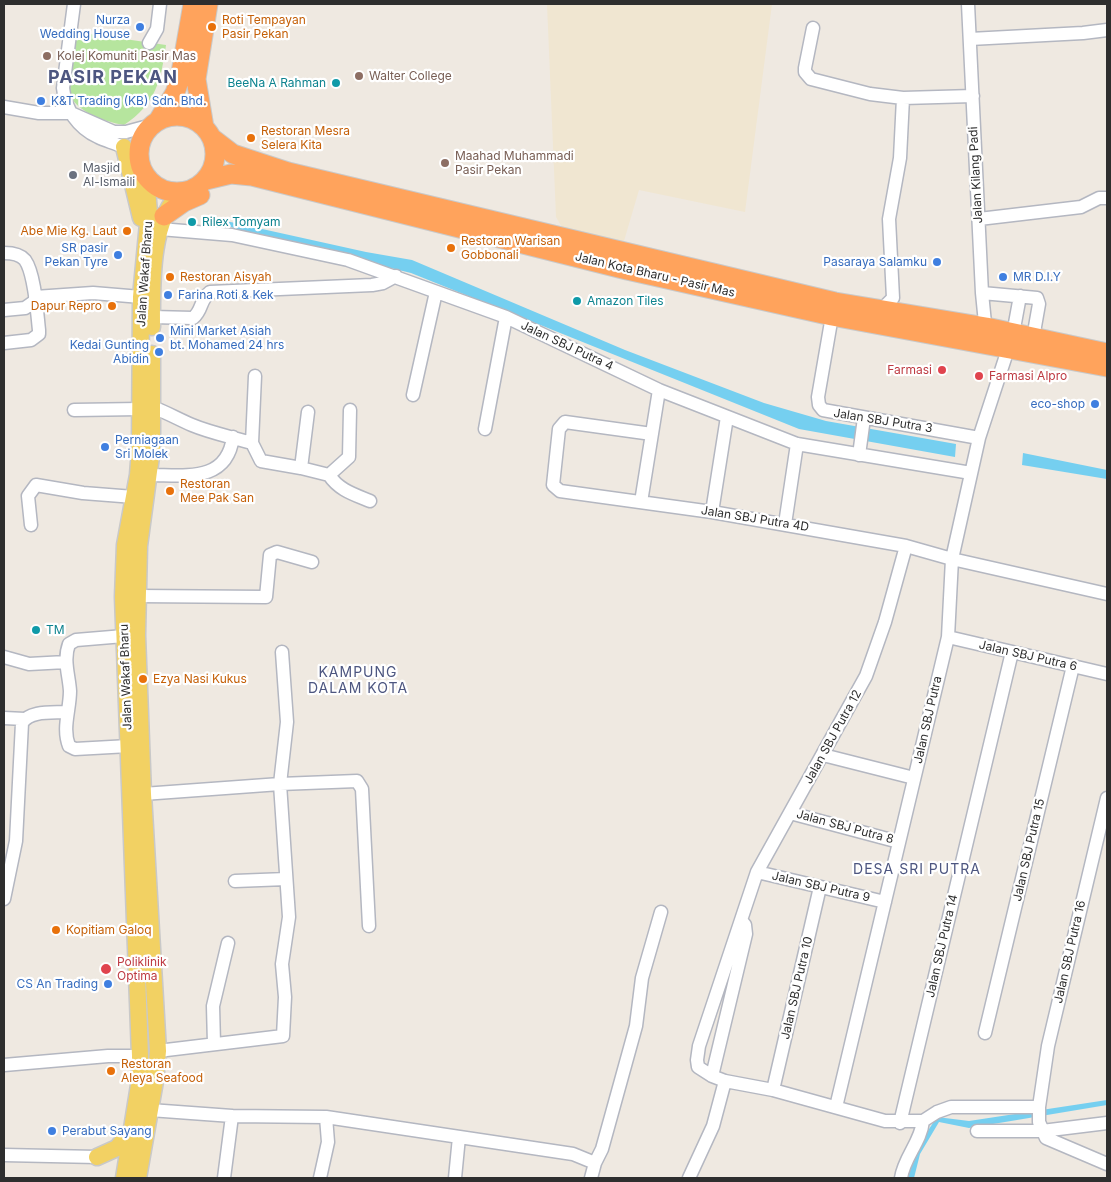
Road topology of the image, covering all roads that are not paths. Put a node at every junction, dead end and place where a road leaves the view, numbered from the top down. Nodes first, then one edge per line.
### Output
1 (74, 4) edge
2 (160, 4) edge
3 (193, 4) edge
4 (208, 4) edge
5 (968, 4) edge
6 (813, 28) dead end
7 (1107, 30) edge
8 (970, 39) junction
9 (149, 43) dead end
10 (972, 96) junction
11 (903, 98) junction
12 (4, 107) edge
13 (70, 113) junction
14 (155, 123) junction
15 (208, 132) junction
16 (124, 148) junction
17 (143, 170) junction
18 (206, 180) junction
19 (266, 180) junction
20 (182, 192) junction
21 (1107, 198) edge
22 (979, 219) junction
23 (162, 222) junction
24 (4, 253) edge
25 (396, 276) junction
26 (142, 278) junction
27 (436, 292) junction
28 (982, 293) junction
29 (1020, 296) junction
30 (141, 297) junction
31 (35, 299) junction
32 (887, 304) junction
33 (4, 310) edge
34 (832, 316) junction
35 (506, 317) junction
36 (152, 318) junction
37 (986, 336) junction
38 (1033, 338) junction
39 (1011, 341) junction
40 (4, 343) edge
41 (1107, 355) edge
42 (255, 376) dead end
43 (659, 390) junction
44 (413, 395) dead end
45 (146, 408) junction
46 (74, 410) dead end
47 (350, 410) dead end
48 (308, 412) dead end
49 (727, 417) junction
50 (864, 420) junction
51 (485, 429) dead end
52 (652, 434) junction
53 (234, 437) junction
54 (979, 438) junction
55 (252, 443) junction
56 (797, 444) junction
57 (859, 452) junction
58 (301, 468) junction
59 (971, 473) junction
60 (329, 474) junction
61 (150, 475) junction
62 (134, 497) junction
63 (370, 501) dead end
64 (641, 502) junction
65 (712, 512) junction
66 (785, 524) junction
67 (31, 525) dead end
68 (906, 546) junction
69 (952, 559) junction
70 (312, 562) dead end
71 (1107, 594) edge
72 (137, 596) junction
73 (124, 636) junction
74 (948, 637) junction
75 (282, 652) dead end
76 (1012, 652) junction
77 (4, 657) edge
78 (66, 662) junction
79 (1073, 666) junction
80 (1107, 674) edge
81 (66, 712) junction
82 (4, 718) edge
83 (25, 718) junction
84 (129, 746) junction
85 (823, 755) junction
86 (914, 778) junction
87 (280, 784) junction
88 (143, 794) junction
89 (1107, 799) edge
90 (790, 813) junction
91 (9, 826) edge
92 (899, 842) junction
93 (757, 872) junction
94 (286, 879) junction
95 (235, 881) dead end
96 (820, 887) junction
97 (4, 899) edge
98 (885, 902) junction
99 (661, 912) dead end
100 (741, 920) junction
101 (369, 926) dead end
102 (228, 943) dead end
103 (985, 1033) dead end
104 (214, 1044) junction
105 (158, 1051) junction
106 (140, 1056) junction
107 (4, 1065) edge
108 (712, 1076) junction
109 (724, 1081) junction
110 (773, 1090) junction
111 (836, 1107) junction
112 (150, 1110) junction
113 (232, 1116) junction
114 (326, 1117) junction
115 (1040, 1118) junction
116 (923, 1121) junction
117 (900, 1123) junction
118 (1107, 1123) edge
119 (132, 1130) junction
120 (977, 1131) dead end
121 (459, 1137) junction
122 (4, 1157) edge
123 (97, 1157) junction
124 (595, 1163) junction
125 (1107, 1164) edge
126 (117, 1178) edge
127 (124, 1178) edge
128 (138, 1178) edge
129 (224, 1178) edge
130 (320, 1178) edge
131 (455, 1178) edge
132 (591, 1178) edge
133 (689, 1178) edge
134 (901, 1178) edge

1 - 13 street
2 - 9 street
3 - 14 highway
4 - 15 highway
5 - 8 street, Jalan Kilang Padi
6 - 11 street
7 - 8 street
8 - 10 street, Jalan Kilang Padi
10 - 11 street
10 - 22 street, Jalan Kilang Padi
11 - 32 street
12 - 13 street
13 - 14 street
13 - 16 street
14 - 15 highway
14 - 17 highway
15 - 18 highway
15 - 32 highway, Jalan Kota Bharu - Pasir Mas
16 - 17 street
16 - 26 main road
17 - 20 highway
17 - 26 main road, Jalan Wakaf Bharu
18 - 19 highway, Jalan Kota Bharu - Pasir Mas
18 - 20 highway
19 - 23 highway
19 - 34 highway, Jalan Kota Bharu - Pasir Mas
20 - 23 main road, Jalan Wakaf Bharu
21 - 22 street
22 - 28 street, Jalan Kilang Padi
23 - 25 street, Jalan SBJ Putra 4
23 - 36 main road, Jalan Wakaf Bharu
24 - 31 street
25 - 27 street, Jalan SBJ Putra 4
25 - 36 street
26 - 30 main road, Jalan Wakaf Bharu
27 - 35 street, Jalan SBJ Putra 4
27 - 44 street
28 - 29 street
28 - 37 street, Jalan Kilang Padi
29 - 38 street
29 - 39 street, Jalan SBJ Putra
30 - 31 street
30 - 45 main road, Jalan Wakaf Bharu
31 - 33 street
31 - 40 street
32 - 37 highway, Jalan Kota Bharu - Pasir Mas
34 - 37 highway, Jalan Kota Bharu - Pasir Mas
34 - 50 street, Jalan SBJ Putra 3
35 - 43 street, Jalan SBJ Putra 4
35 - 51 street
36 - 45 main road, Jalan Wakaf Bharu
37 - 39 highway, Jalan Kota Bharu - Pasir Mas
38 - 39 highway, Jalan Kota Bharu - Pasir Mas
38 - 41 highway, Jalan Kota Bharu - Pasir Mas
39 - 41 highway, Jalan Kota Bharu - Pasir Mas
39 - 54 street, Jalan SBJ Putra
42 - 55 street
43 - 49 street, Jalan SBJ Putra 4
43 - 52 street
45 - 46 street
45 - 53 street
45 - 61 main road, Jalan Wakaf Bharu
45 - 62 main road, Jalan Wakaf Bharu
47 - 60 street
48 - 58 street
49 - 56 street, Jalan SBJ Putra 4
49 - 65 street
50 - 54 street, Jalan SBJ Putra 3
50 - 57 street
52 - 64 street
52 - 64 street, Jalan SBJ Putra 4D
53 - 55 street
53 - 61 street
54 - 59 street, Jalan SBJ Putra
55 - 58 street
56 - 57 street, Jalan SBJ Putra 4
56 - 66 street
57 - 59 street, Jalan SBJ Putra 4
58 - 60 street
59 - 69 street, Jalan SBJ Putra
60 - 63 street
61 - 72 main road, Jalan Wakaf Bharu
62 - 67 street
62 - 73 main road, Jalan Wakaf Bharu
64 - 65 street, Jalan SBJ Putra 4D
65 - 66 street, Jalan SBJ Putra 4D
66 - 68 street, Jalan SBJ Putra 4D
68 - 69 street, Jalan SBJ Putra 4D
68 - 85 street, Jalan SBJ Putra 12
69 - 71 street, Jalan SBJ Putra 4D
69 - 74 street, Jalan SBJ Putra
70 - 72 street
72 - 88 main road, Jalan Wakaf Bharu
73 - 78 street
73 - 84 main road, Jalan Wakaf Bharu
74 - 76 street, Jalan SBJ Putra 6
74 - 86 street, Jalan SBJ Putra
75 - 87 street
76 - 79 street, Jalan SBJ Putra 6
76 - 117 street, Jalan SBJ Putra 14
77 - 78 street
78 - 81 street
79 - 80 street, Jalan SBJ Putra 6
79 - 103 street, Jalan SBJ Putra 15
81 - 83 street
81 - 84 street
82 - 83 street
83 - 91 street
84 - 106 main road, Jalan Wakaf Bharu
85 - 86 street
85 - 90 street, Jalan SBJ Putra 12
86 - 92 street, Jalan SBJ Putra
87 - 88 street
87 - 94 street
87 - 101 street
88 - 105 main road, Jalan Wakaf Bharu
89 - 115 street, Jalan SBJ Putra 16
90 - 92 street, Jalan SBJ Putra 8
90 - 93 street, Jalan SBJ Putra 12
91 - 97 street
92 - 98 street, Jalan SBJ Putra
93 - 96 street, Jalan SBJ Putra 9
93 - 100 street, Jalan SBJ Putra 12
94 - 95 street
94 - 104 street
96 - 98 street, Jalan SBJ Putra 9
96 - 110 street, Jalan SBJ Putra 10
98 - 111 street, Jalan SBJ Putra
99 - 124 street
100 - 108 street, Jalan SBJ Putra 12
100 - 108 street, Jalan SBJ Putra 12
102 - 104 street
104 - 105 street
105 - 112 main road, Jalan Wakaf Bharu
106 - 107 street
106 - 119 main road, Jalan Wakaf Bharu
108 - 109 street, Jalan SBJ Putra 12
109 - 110 street, Jalan SBJ Putra 12
109 - 133 street
110 - 111 street, Jalan SBJ Putra 12
111 - 117 street, Jalan SBJ Putra 12
112 - 113 street
112 - 128 main road, Jalan Wakaf Bharu
113 - 114 street
113 - 129 street
114 - 121 street
114 - 130 street
115 - 116 street
115 - 118 street
115 - 120 street
115 - 125 street
116 - 117 street, Jalan SBJ Putra 12
116 - 134 street
119 - 123 main road
119 - 127 main road, Jalan Wakaf Bharu
121 - 124 street
121 - 131 street
122 - 123 street
123 - 126 main road
124 - 132 street

